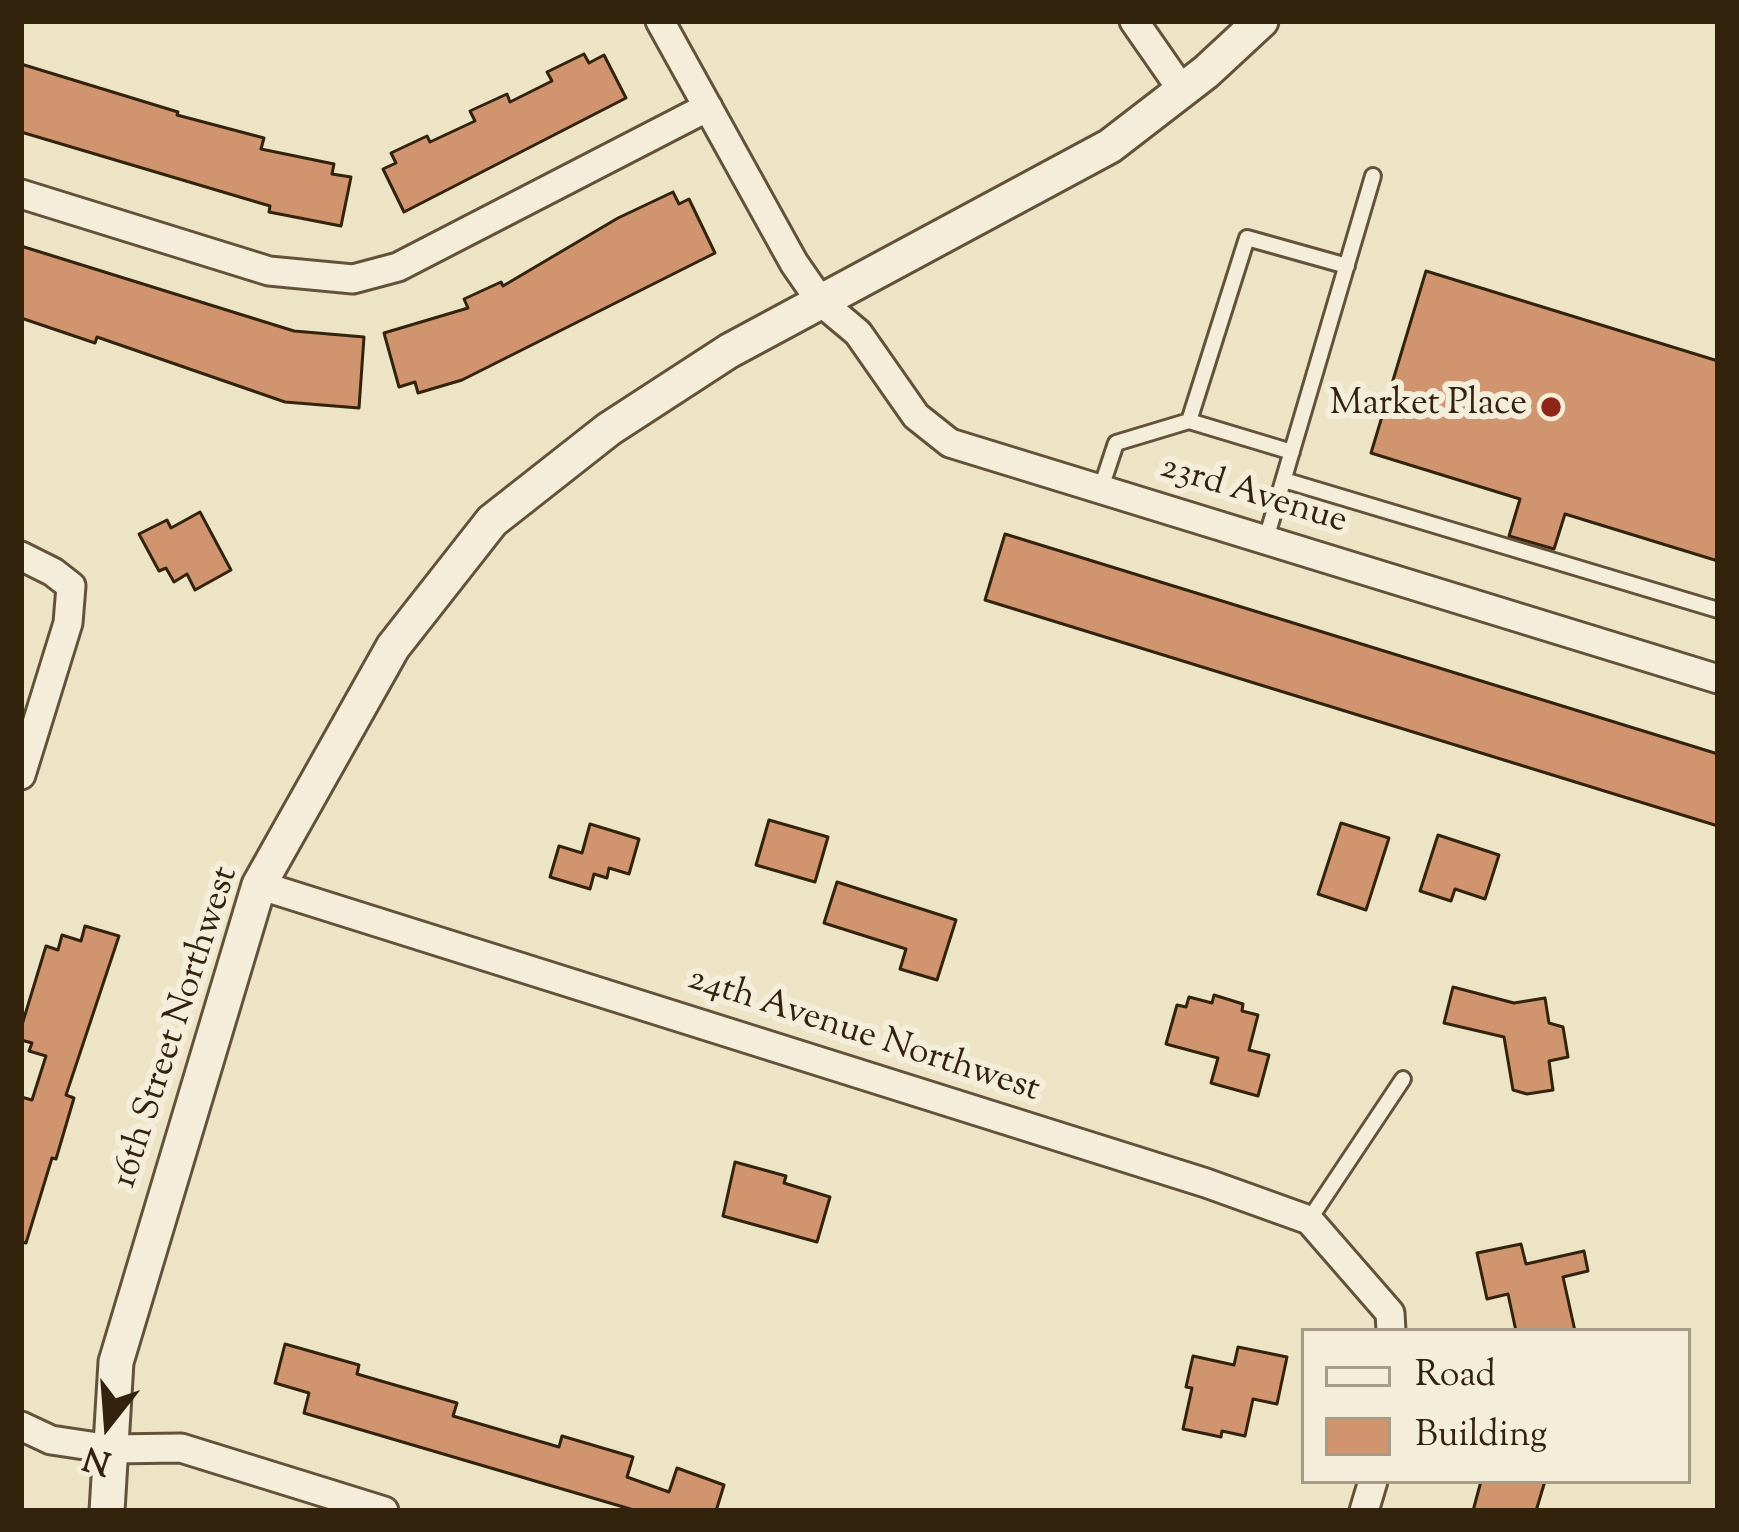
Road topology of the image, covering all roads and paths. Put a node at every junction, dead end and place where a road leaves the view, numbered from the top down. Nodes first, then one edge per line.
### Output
1 (660, 21) edge
2 (1134, 21) edge
3 (1261, 21) edge
4 (1182, 90) junction
5 (708, 107) junction
6 (1373, 176) dead end
7 (21, 194) edge
8 (1347, 266) junction
9 (821, 302) junction
10 (1189, 421) junction
11 (1292, 452) junction
12 (1284, 480) junction
13 (1101, 488) junction
14 (1266, 539) junction
15 (21, 556) edge
16 (1718, 610) edge
17 (1718, 679) edge
18 (21, 775) edge
19 (260, 885) junction
20 (1403, 1079) dead end
21 (1309, 1220) junction
22 (1391, 1328) edge
23 (21, 1426) edge
24 (111, 1449) junction
25 (107, 1511) edge
26 (384, 1511) edge

1 - 5 street, 23rd Avenue
2 - 4 street
3 - 4 street, 16th Street Northwest
4 - 9 street, 16th Street Northwest
5 - 7 street
5 - 9 street, 23rd Avenue
6 - 8 lane
8 - 10 lane
8 - 11 lane
9 - 13 street, 23rd Avenue
9 - 19 street, 16th Street Northwest
10 - 11 lane
10 - 13 lane
11 - 12 lane
12 - 14 lane
12 - 16 lane
13 - 14 street, 23rd Avenue
14 - 17 street, 23rd Avenue
15 - 18 street
19 - 21 street, 24th Avenue Northwest
19 - 24 street, 16th Street Northwest
20 - 21 lane
21 - 22 street, 24th Avenue Northwest
23 - 24 street
24 - 25 street, 16th Street Northwest
24 - 26 street

